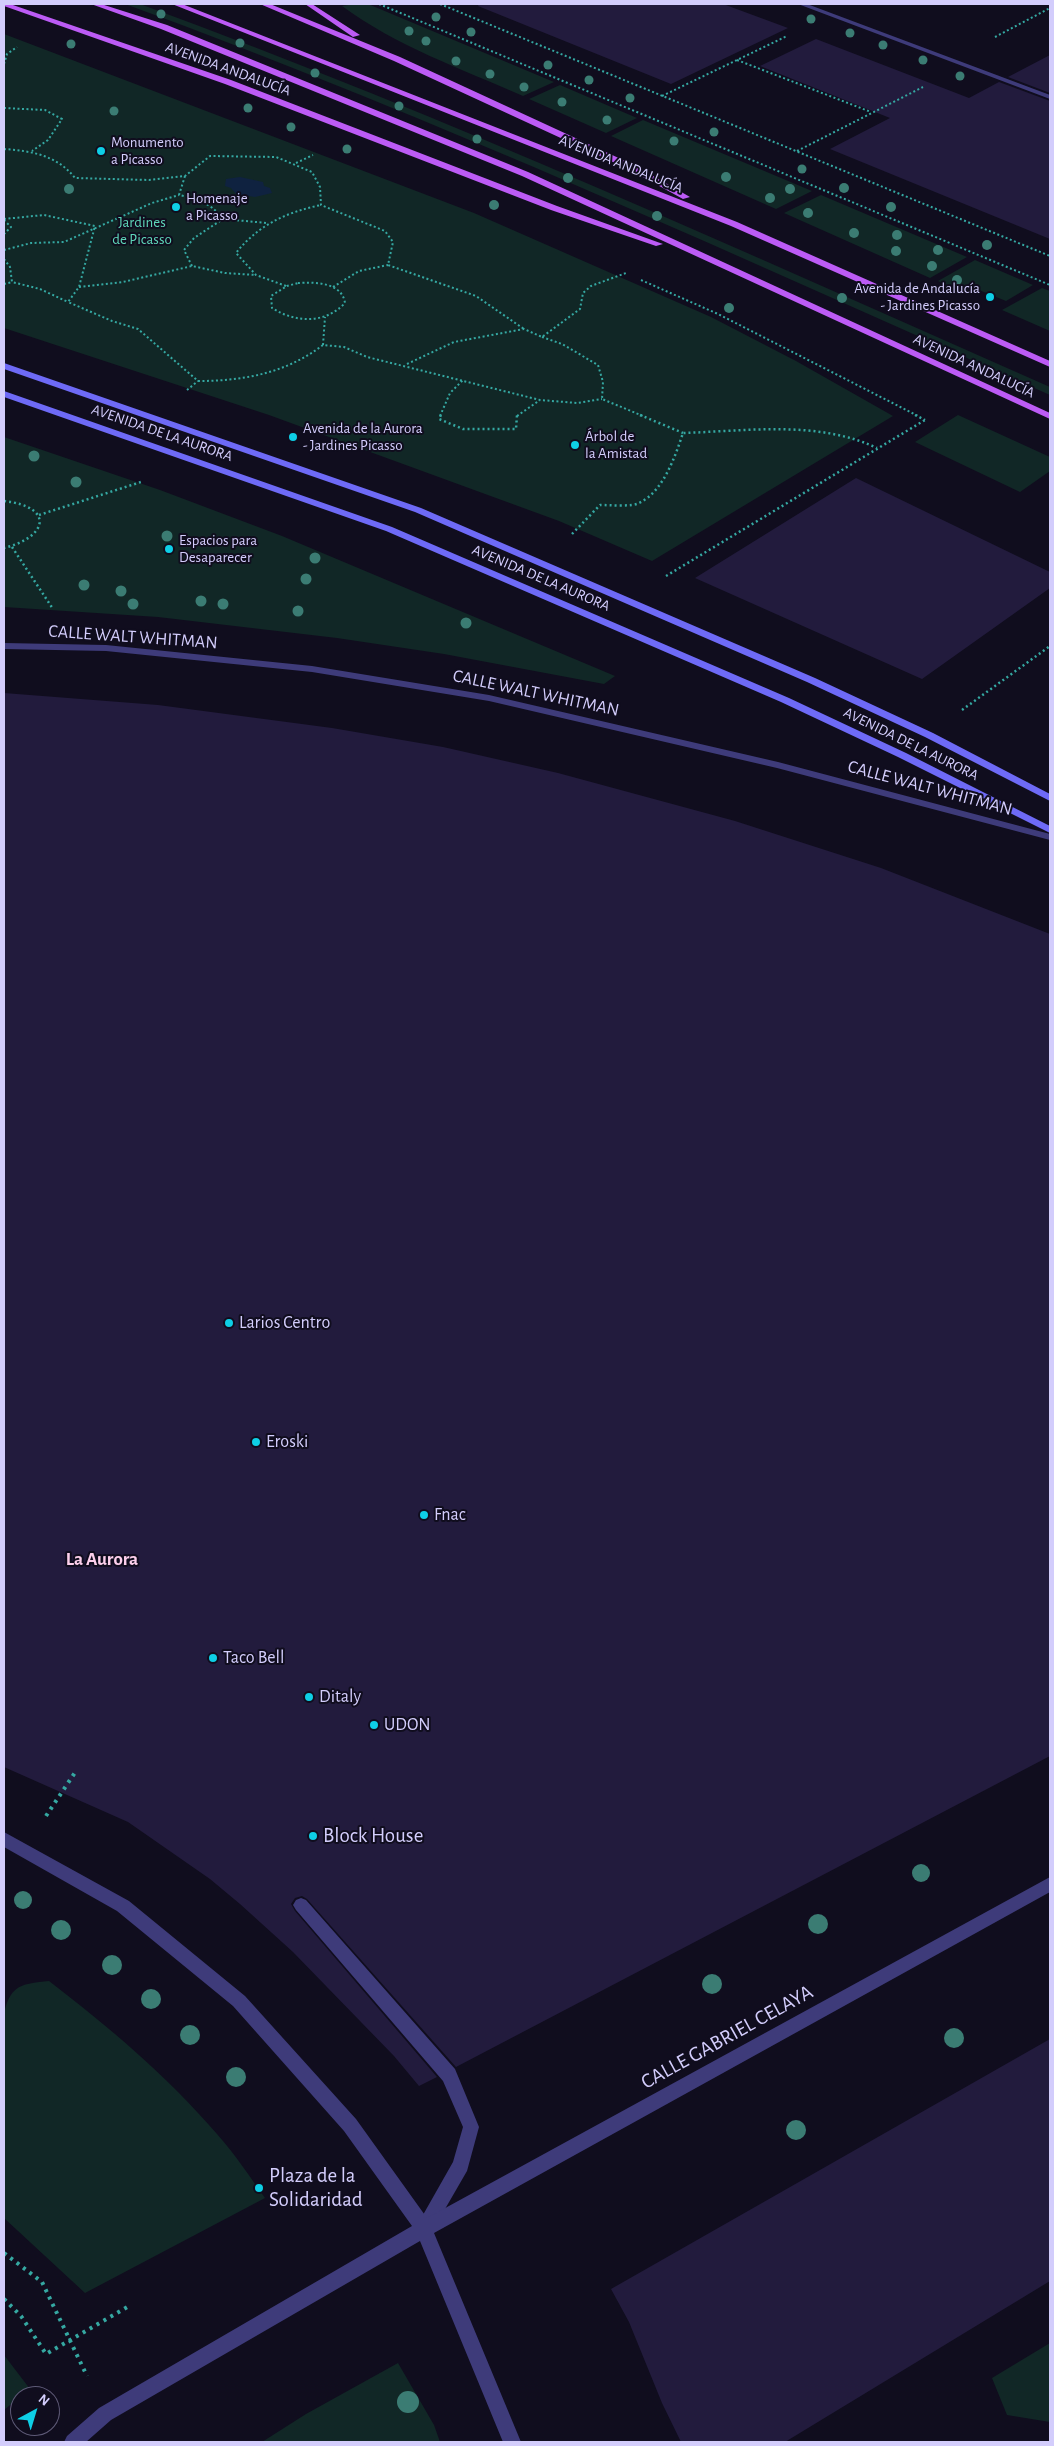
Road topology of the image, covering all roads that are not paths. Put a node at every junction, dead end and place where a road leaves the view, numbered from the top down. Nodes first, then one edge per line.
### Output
1 (4, 4) edge
2 (95, 4) edge
3 (176, 4) edge
4 (264, 4) edge
5 (308, 4) edge
6 (801, 4) edge
7 (397, 59) junction
8 (1050, 97) edge
9 (734, 224) junction
10 (722, 266) junction
11 (1050, 364) edge
12 (4, 366) edge
13 (4, 394) edge
14 (1050, 416) edge
15 (4, 646) edge
16 (1050, 798) edge
17 (1050, 830) edge
18 (1050, 837) edge
19 (4, 1839) edge
20 (1050, 1884) edge
21 (301, 1905) dead end
22 (424, 2229) junction
23 (73, 2442) edge
24 (512, 2442) edge

1 - 10 main road, AVENIDA ANDALUCÍA
2 - 10 main road, AVENIDA ANDALUCÍA
3 - 9 main road, AVENIDA ANDALUCÍA
4 - 7 main road
5 - 7 main road
6 - 8 street
7 - 9 main road
9 - 11 main road, AVENIDA ANDALUCÍA
10 - 14 main road, AVENIDA ANDALUCÍA
12 - 16 main road, AVENIDA DE LA AURORA
13 - 17 main road, AVENIDA DE LA AURORA
15 - 18 street, CALLE WALT WHITMAN
19 - 22 street
20 - 22 street, CALLE GABRIEL CELAYA
21 - 22 street
22 - 23 street, CALLE GABRIEL CELAYA
22 - 24 street

